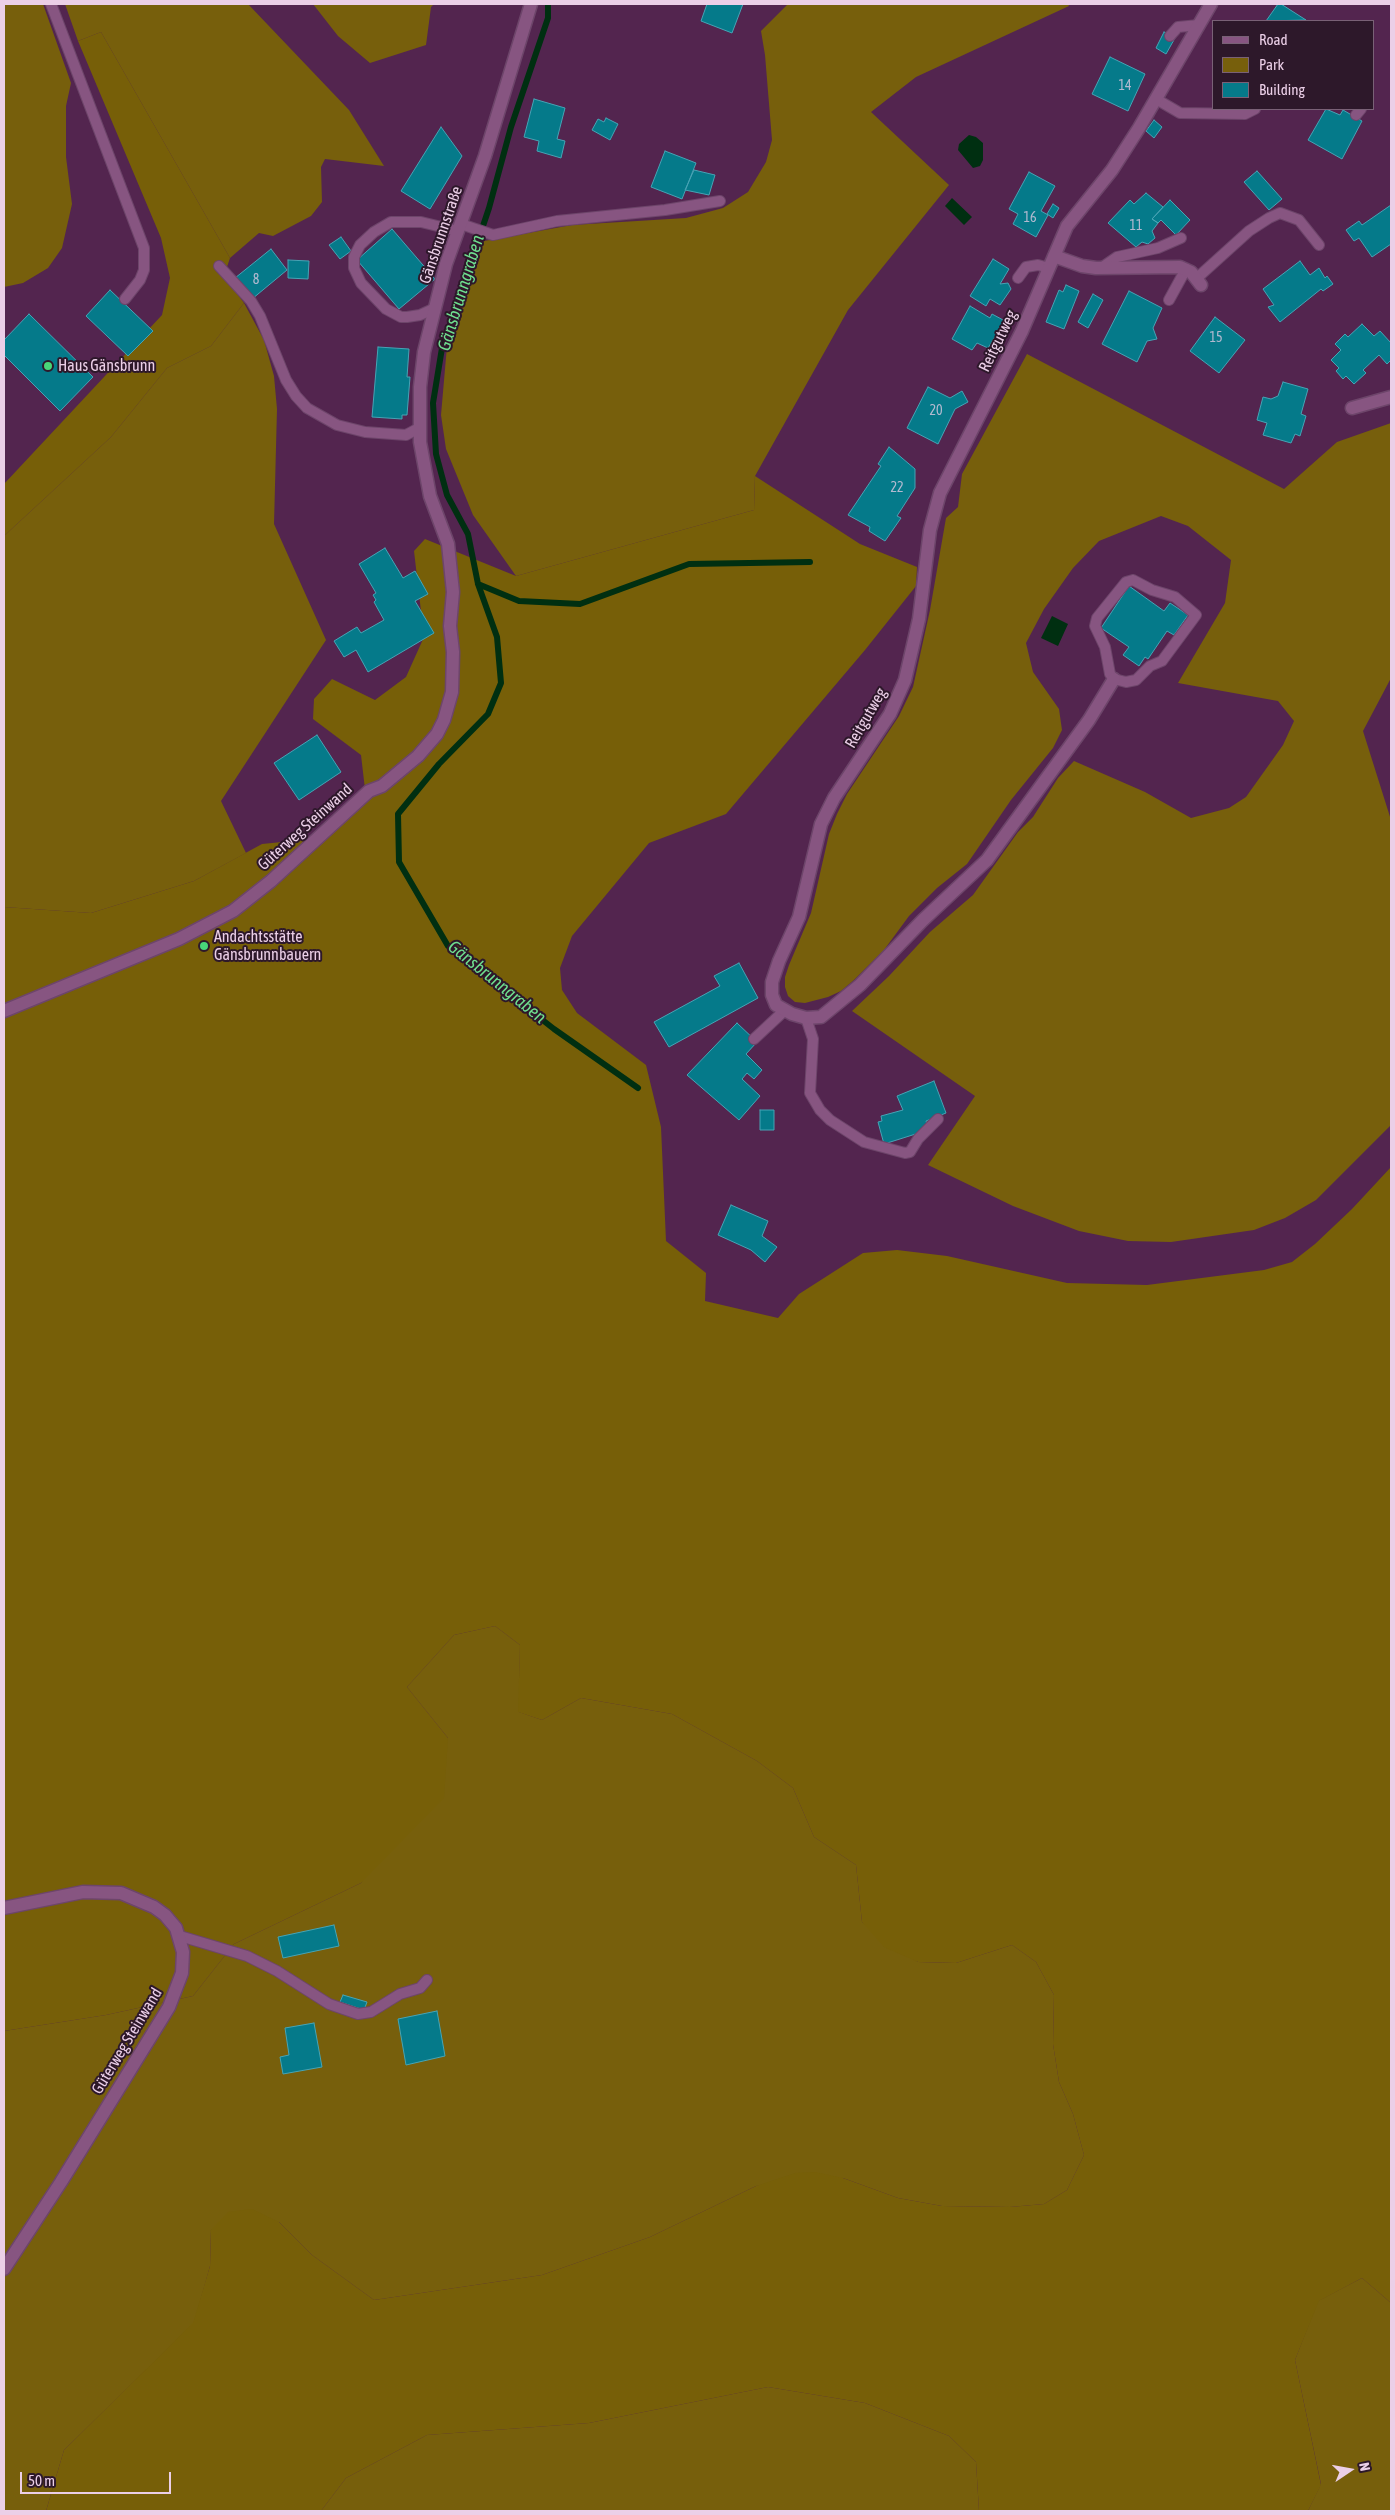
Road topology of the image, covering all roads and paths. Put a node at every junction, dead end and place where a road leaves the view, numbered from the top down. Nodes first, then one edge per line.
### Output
1 (51, 4) edge
2 (531, 4) edge
3 (1211, 4) edge
4 (1198, 25) junction
5 (1170, 36) dead end
6 (1156, 99) junction
7 (1253, 110) edge
8 (720, 201) dead end
9 (459, 228) junction
10 (1181, 238) dead end
11 (1319, 245) dead end
12 (1052, 262) junction
13 (219, 266) dead end
14 (1101, 268) junction
15 (1186, 269) junction
16 (1018, 278) dead end
17 (1199, 281) joint
18 (125, 299) dead end
19 (1170, 300) dead end
20 (433, 309) junction
21 (1391, 397) edge
22 (1352, 408) dead end
23 (419, 428) junction
24 (427, 482) joint
25 (1114, 679) junction
26 (4, 1011) edge
27 (784, 1011) junction
28 (806, 1018) junction
29 (754, 1039) dead end
30 (938, 1119) dead end
31 (4, 1908) edge
32 (180, 1936) junction
33 (427, 1980) dead end
34 (4, 2269) edge

1 - 18 lane
2 - 9 street, Gänsbrunnstraße
3 - 4 street, Reitgutweg
4 - 5 lane
4 - 6 street, Reitgutweg
6 - 7 lane
6 - 12 street, Reitgutweg
8 - 9 lane
9 - 20 street, Gänsbrunnstraße
9 - 20 lane
10 - 14 lane
11 - 17 lane
12 - 14 street
12 - 16 lane
12 - 27 street, Reitgutweg
13 - 23 lane
14 - 15 street
15 - 17 street
15 - 19 lane
20 - 23 street, Gänsbrunnstraße
21 - 22 street
23 - 24 street, Gänsbrunnstraße
24 - 26 street, Güterweg Steinwand
25 - 25 lane
25 - 28 street
27 - 28 street
27 - 29 lane
28 - 30 lane
31 - 32 street, Güterweg Steinwand
32 - 33 lane
32 - 34 street, Güterweg Steinwand

